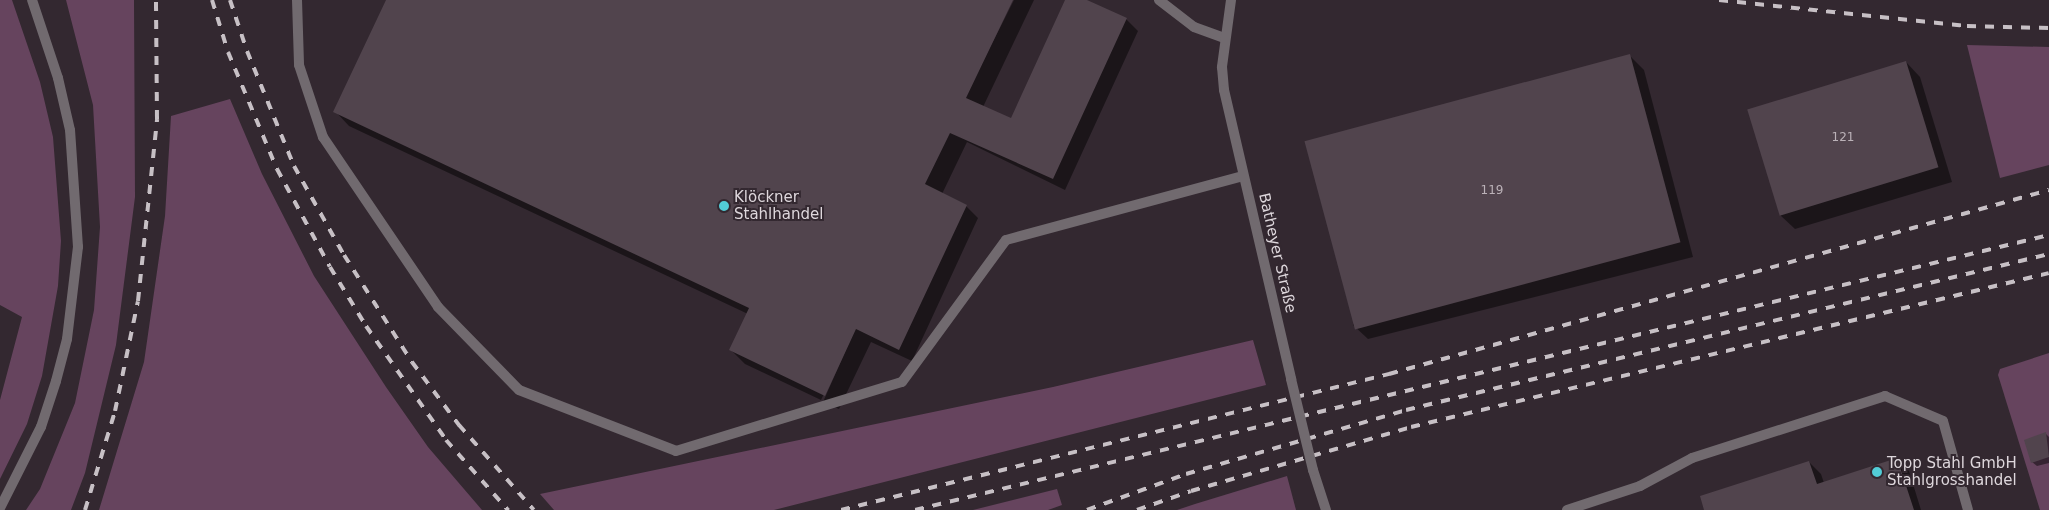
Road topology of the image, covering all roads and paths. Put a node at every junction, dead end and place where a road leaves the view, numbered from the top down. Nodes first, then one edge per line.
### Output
1 (32, 0) edge
2 (297, 0) edge
3 (1159, 0) edge
4 (1231, 0) edge
5 (1225, 38) junction
6 (1243, 176) junction
7 (0, 508) edge
8 (1326, 510) edge
9 (1567, 510) edge
10 (1968, 510) edge

1 - 7 street
2 - 6 street
3 - 5 street
4 - 5 street, Batheyer Straße
5 - 6 street, Batheyer Straße
6 - 8 street, Batheyer Straße, bridge
9 - 10 street

